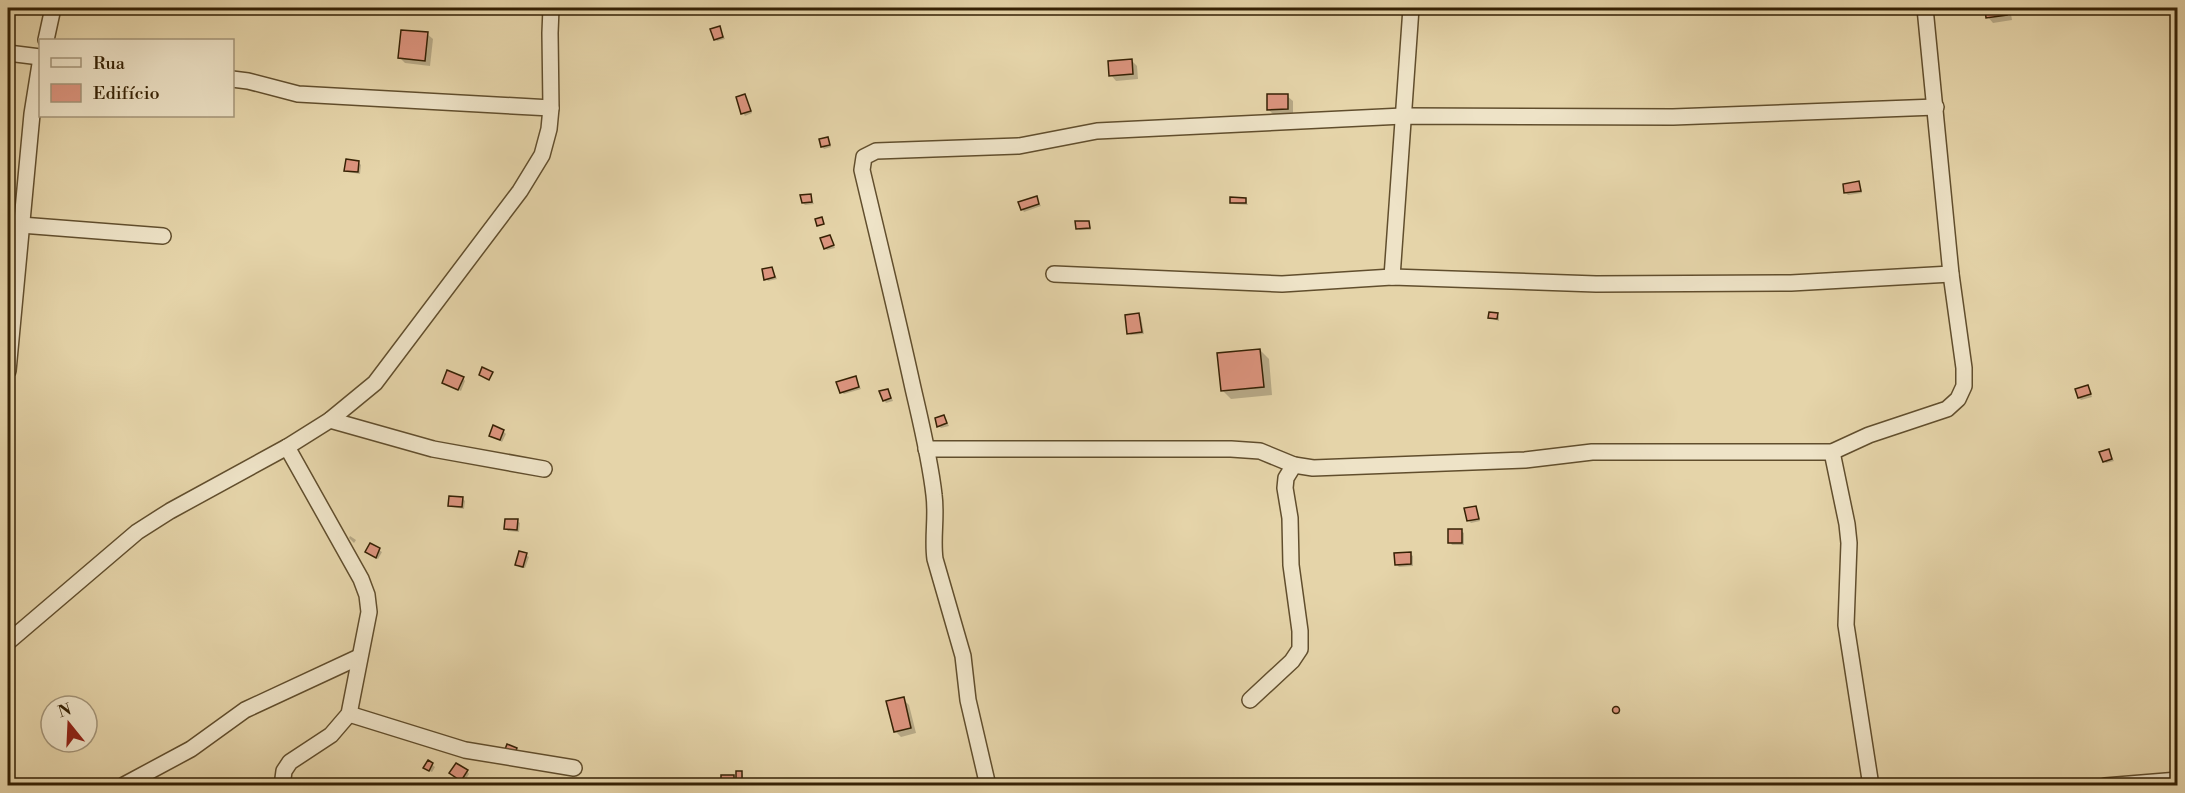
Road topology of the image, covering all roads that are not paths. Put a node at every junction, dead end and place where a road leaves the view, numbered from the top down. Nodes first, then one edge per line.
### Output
1 (53, 8) edge
2 (551, 8) edge
3 (1411, 8) edge
4 (1925, 8) edge
5 (46, 39) edge
6 (8, 53) edge
7 (39, 57) edge
8 (39, 70) edge
9 (234, 79) edge
10 (1936, 107) junction
11 (551, 108) junction
12 (1403, 116) junction
13 (14, 224) edge
14 (163, 236) dead end
15 (1054, 274) dead end
16 (1951, 274) junction
17 (1392, 277) junction
18 (8, 371) edge
19 (330, 420) junction
20 (287, 447) junction
21 (926, 449) junction
22 (1832, 452) junction
23 (1294, 465) junction
24 (544, 469) dead end
25 (8, 642) edge
26 (359, 657) junction
27 (1250, 700) dead end
28 (349, 714) junction
29 (574, 768) dead end
30 (2178, 780) edge
31 (124, 785) edge
32 (282, 786) edge
33 (988, 786) edge
34 (1870, 786) edge
35 (2105, 786) edge

1 - 5 street
2 - 11 street
3 - 12 street
4 - 10 street
6 - 7 street
8 - 13 street
9 - 11 street
10 - 12 street
10 - 16 street
11 - 19 street
12 - 17 street
12 - 21 street
13 - 14 street
13 - 18 street
15 - 17 street
16 - 17 street
16 - 22 street
19 - 20 street
19 - 24 street
20 - 25 street
20 - 26 street
21 - 23 street
21 - 33 street
22 - 23 street
22 - 34 street
23 - 27 street
26 - 28 street
26 - 31 street
28 - 29 street
28 - 32 street
30 - 35 street

